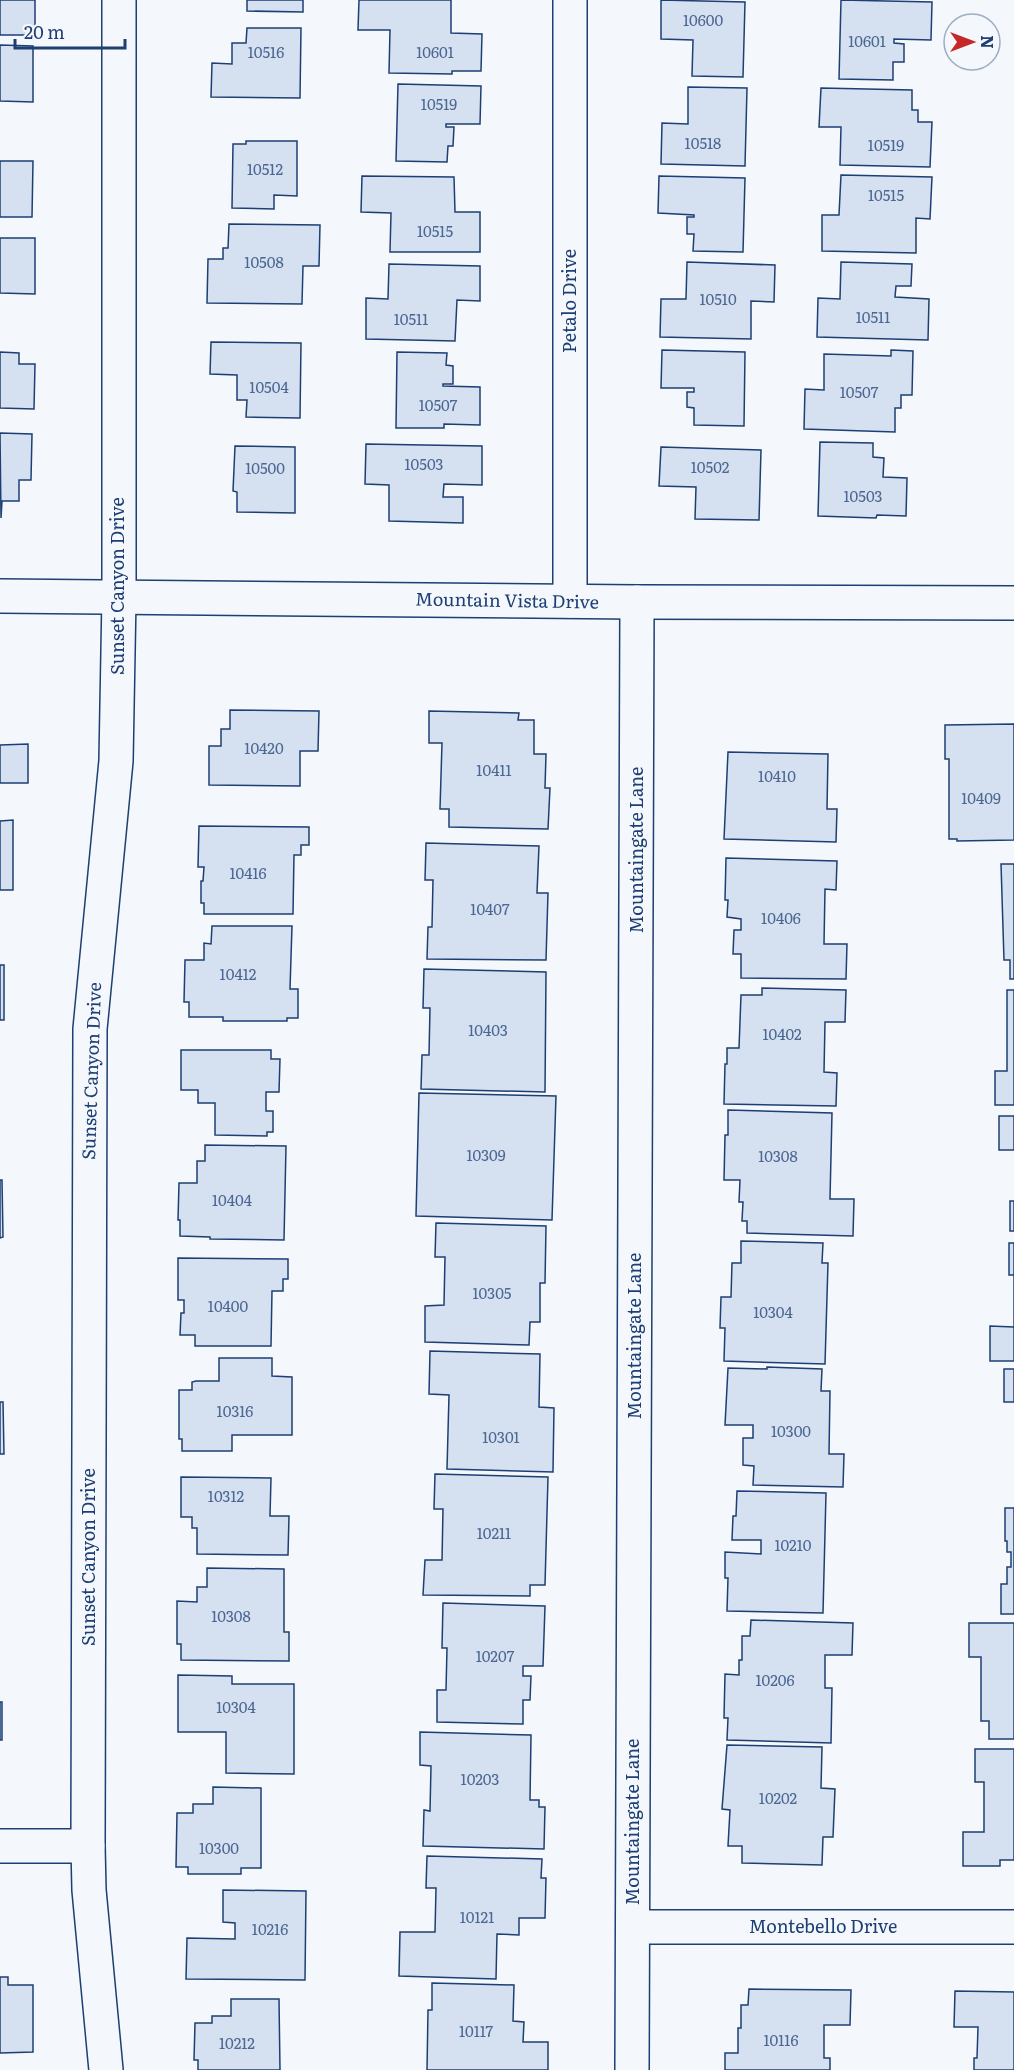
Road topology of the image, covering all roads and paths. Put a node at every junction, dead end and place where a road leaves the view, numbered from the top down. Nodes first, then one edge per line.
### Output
1 (119, 0) edge
2 (570, 0) edge
3 (0, 596) edge
4 (119, 597) junction
5 (570, 601) junction
6 (638, 602) junction
7 (1014, 603) edge
8 (0, 1846) edge
9 (88, 1846) junction
10 (633, 1926) junction
11 (1014, 1927) edge
12 (106, 2070) edge
13 (632, 2070) edge

1 - 4 street, Sunset Canyon Drive
2 - 5 street, Petalo Drive
3 - 4 street, Mountain Vista Drive
4 - 5 street, Mountain Vista Drive
4 - 9 street, Sunset Canyon Drive
5 - 6 street, Mountain Vista Drive
6 - 7 street, Mountain Vista Drive
6 - 10 street, Mountaingate Lane
8 - 9 street
9 - 12 street, Sunset Canyon Drive
10 - 11 street, Montebello Drive
10 - 13 street, Mountaingate Lane

